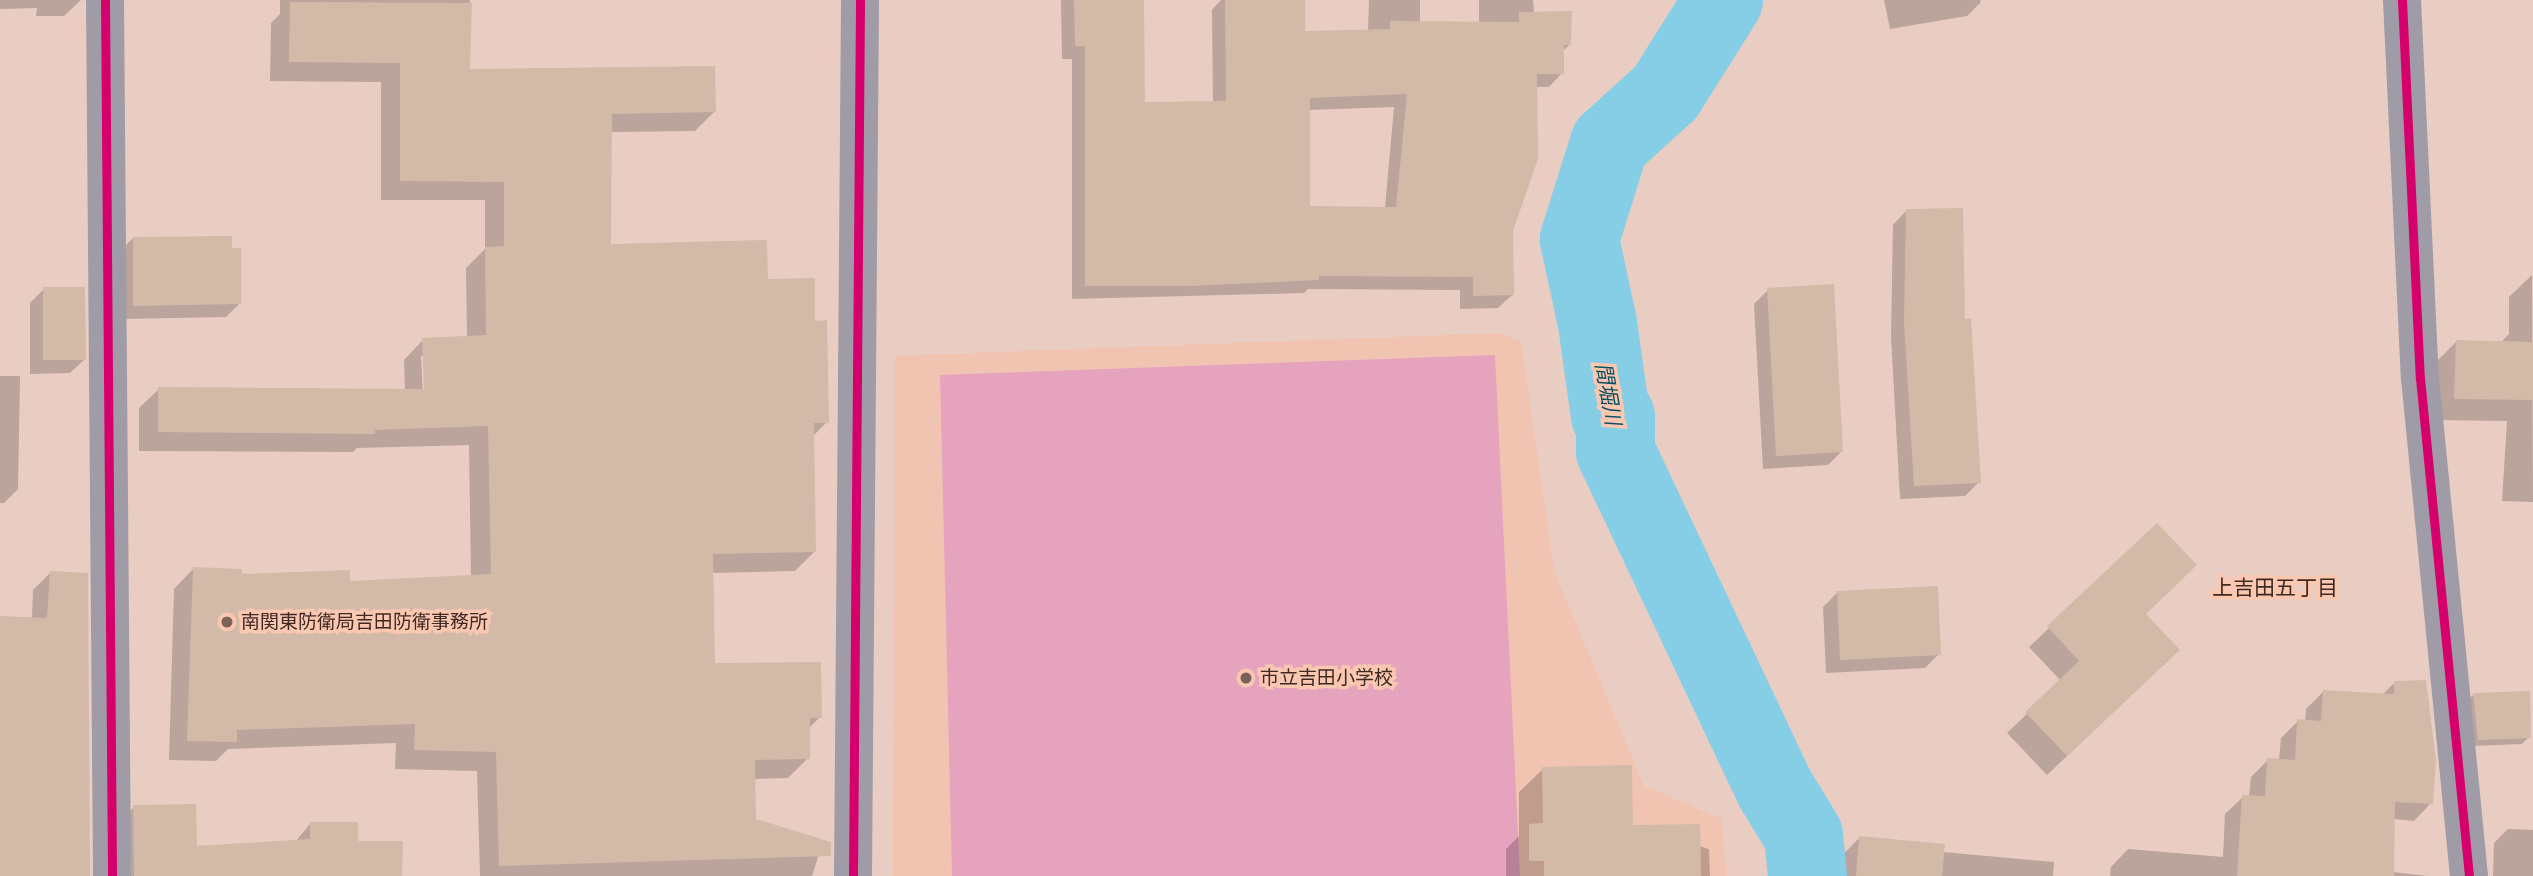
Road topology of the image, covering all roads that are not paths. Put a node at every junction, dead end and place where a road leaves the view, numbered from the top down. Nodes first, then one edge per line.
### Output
1 (105, 0) edge
2 (860, 0) edge
3 (2402, 0) edge
4 (112, 876) edge
5 (853, 876) edge
6 (2469, 876) edge

1 - 4 street
2 - 5 street
3 - 6 street

